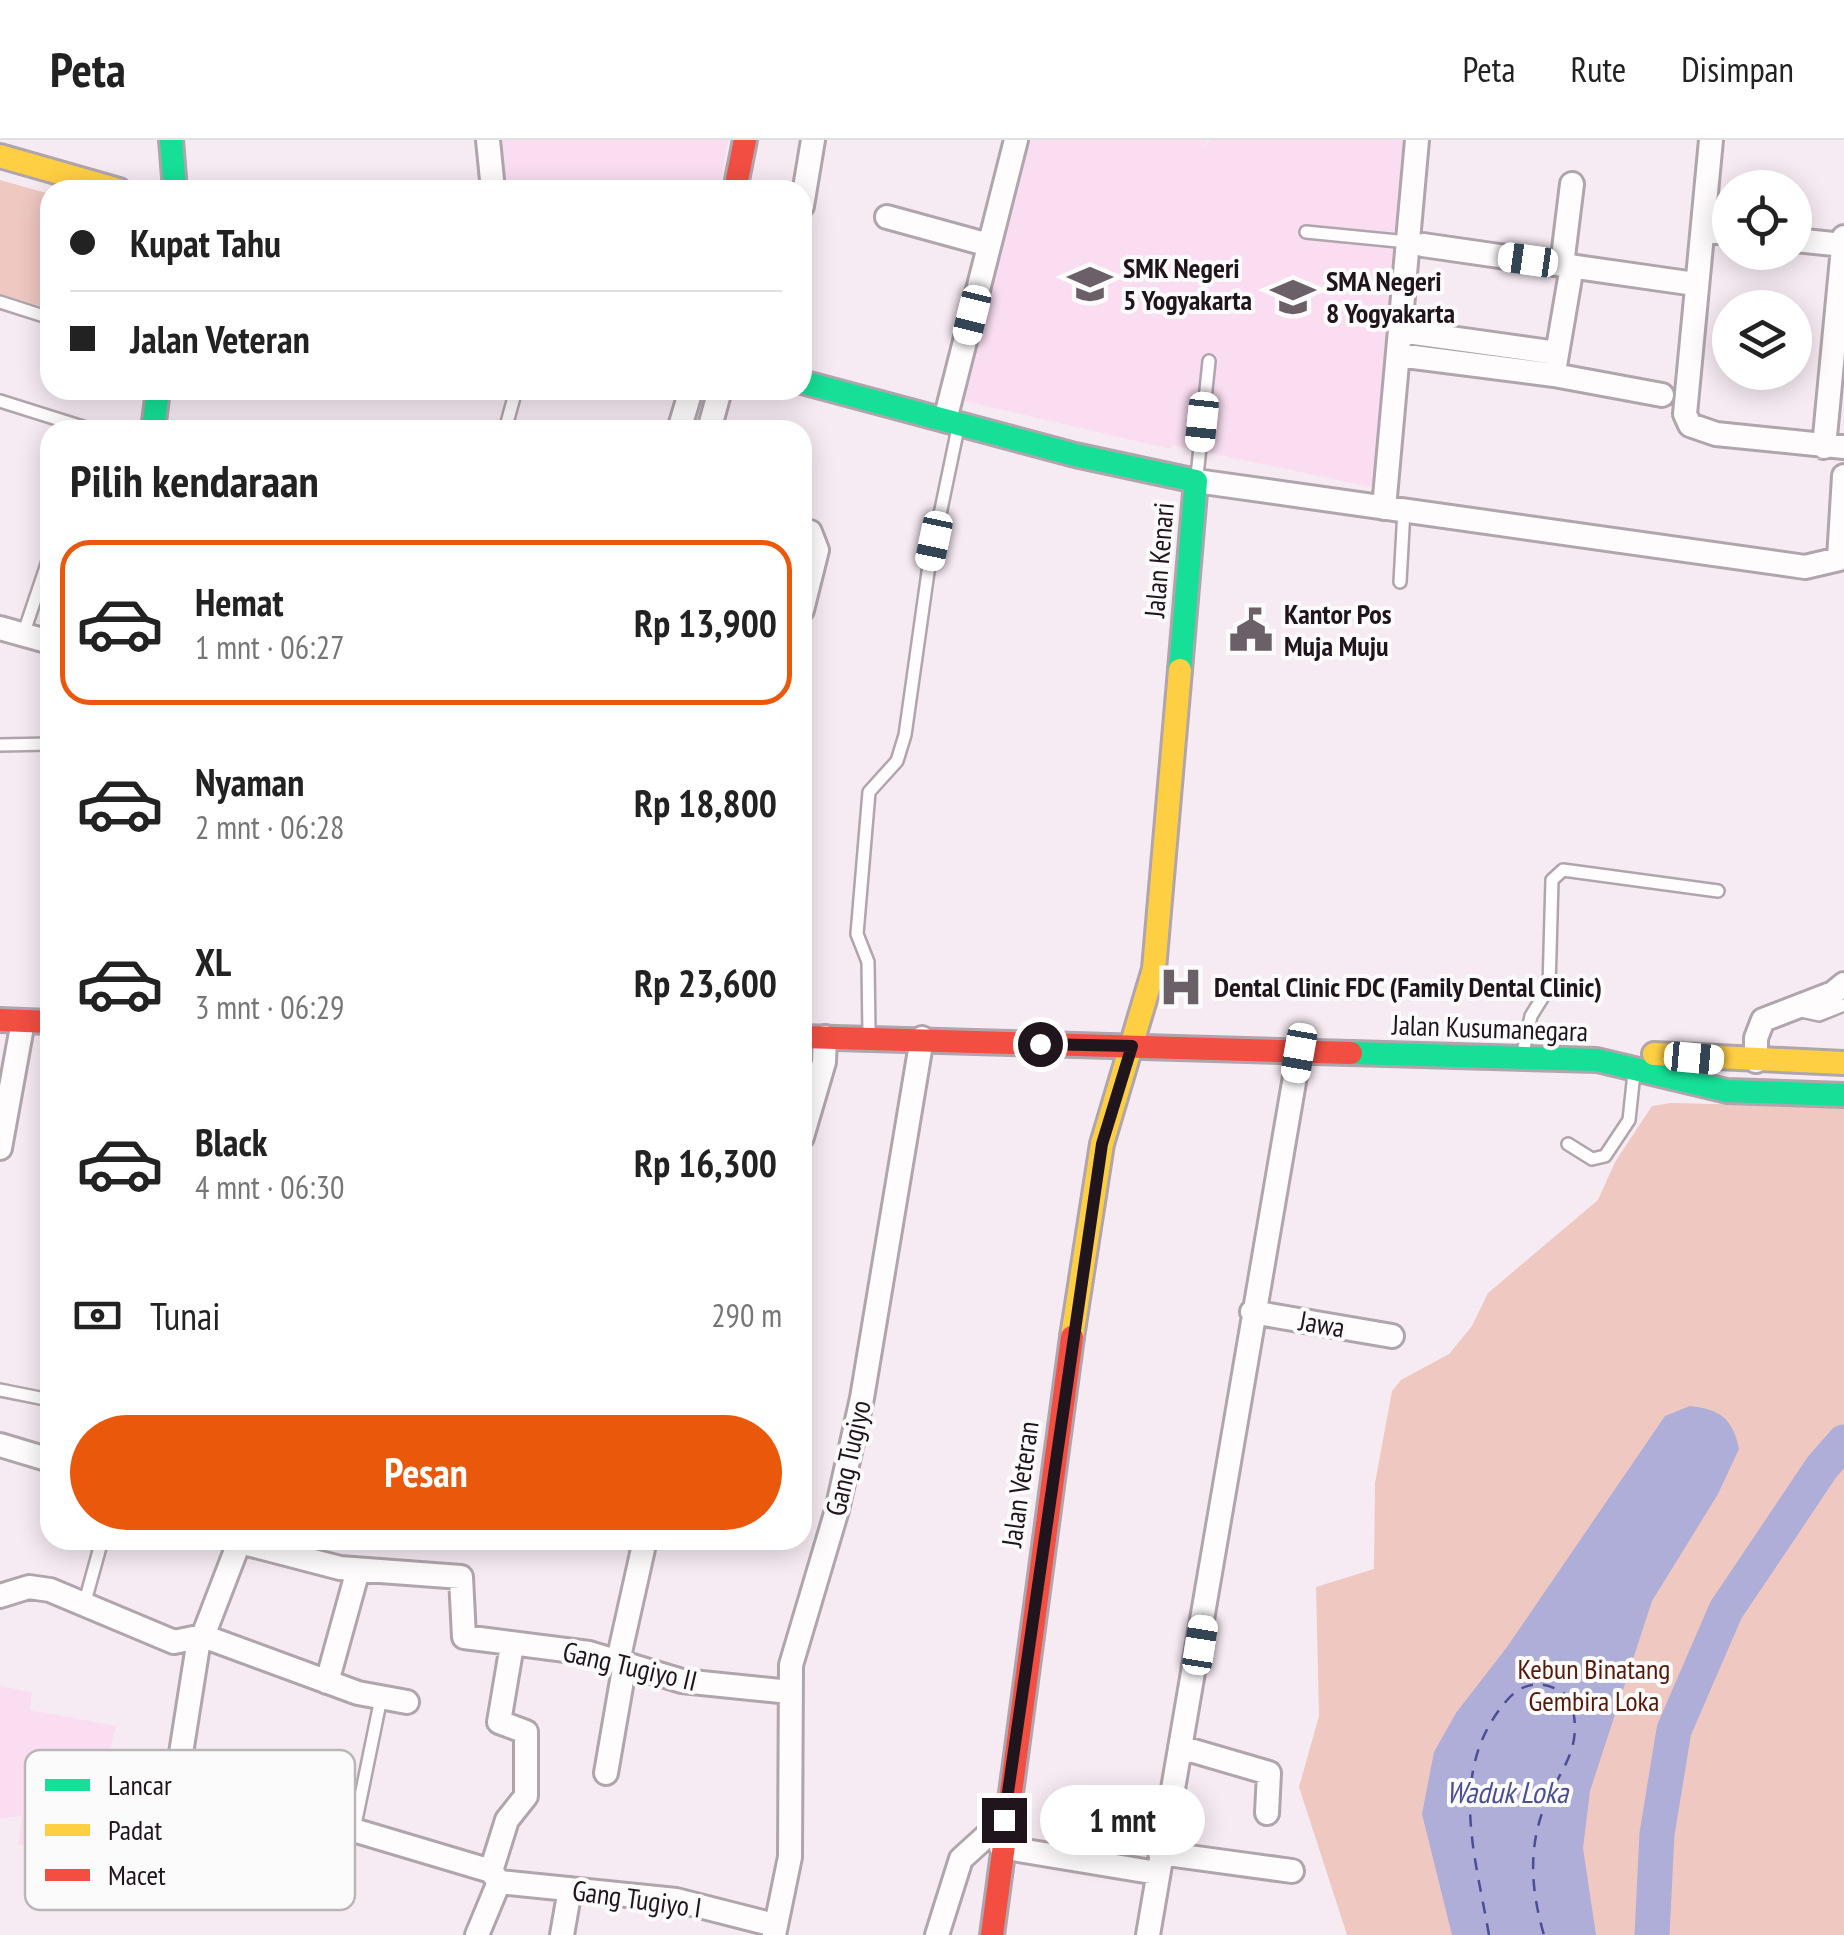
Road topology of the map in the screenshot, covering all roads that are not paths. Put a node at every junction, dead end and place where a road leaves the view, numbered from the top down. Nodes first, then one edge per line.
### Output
1 (170, 140) edge
2 (488, 140) edge
3 (745, 140) edge
4 (812, 140) edge
5 (1016, 140) edge
6 (1417, 140) edge
7 (1711, 140) edge
8 (0, 156) edge
9 (84, 180) edge
10 (174, 180) edge
11 (492, 180) edge
12 (737, 180) edge
13 (806, 180) edge
14 (1572, 184) dead end
15 (887, 217) dead end
16 (1703, 230) junction
17 (1712, 231) edge
18 (1306, 232) dead end
19 (1844, 237) edge
20 (1812, 242) edge
21 (1415, 244) junction
22 (989, 245) junction
23 (1844, 245) edge
24 (1567, 266) junction
25 (1688, 283) dead end
26 (0, 302) edge
27 (40, 315) edge
28 (1399, 343) junction
29 (1208, 361) dead end
30 (1556, 364) junction
31 (812, 385) edge
32 (1662, 395) dead end
33 (0, 400) edge
34 (62, 420) edge
35 (952, 422) junction
36 (1834, 447) edge
37 (1151, 472) junction
38 (1844, 476) edge
39 (1196, 481) junction
40 (1394, 509) junction
41 (1192, 531) junction
42 (812, 537) edge
43 (812, 570) edge
44 (1400, 582) dead end
45 (40, 585) edge
46 (0, 628) edge
47 (24, 634) junction
48 (40, 639) edge
49 (0, 744) edge
50 (40, 744) edge
51 (1718, 891) dead end
52 (1844, 984) edge
53 (1844, 1005) edge
54 (1792, 1009) junction
55 (12, 1020) edge
56 (40, 1021) edge
57 (814, 1038) edge
58 (869, 1038) junction
59 (922, 1038) junction
60 (1758, 1040) junction
61 (1132, 1046) junction
62 (1524, 1048) junction
63 (1299, 1053) junction
64 (1840, 1063) edge
65 (1634, 1069) junction
66 (1837, 1095) edge
67 (812, 1103) edge
68 (4, 1109) edge
69 (1568, 1144) dead end
70 (0, 1148) edge
71 (1252, 1312) junction
72 (1392, 1336) dead end
73 (0, 1390) edge
74 (40, 1398) edge
75 (0, 1445) edge
76 (40, 1457) edge
77 (99, 1550) edge
78 (236, 1550) edge
79 (277, 1550) edge
80 (643, 1550) edge
81 (358, 1570) junction
82 (0, 1596) edge
83 (84, 1604) junction
84 (201, 1637) junction
85 (512, 1645) junction
86 (621, 1662) junction
87 (327, 1682) junction
88 (790, 1692) junction
89 (381, 1698) junction
90 (406, 1702) dead end
91 (1180, 1746) junction
92 (182, 1750) edge
93 (606, 1773) dead end
94 (1267, 1813) dead end
95 (1004, 1820) junction
96 (355, 1825) edge
97 (355, 1830) edge
98 (1002, 1847) junction
99 (1159, 1863) junction
100 (1292, 1871) dead end
101 (495, 1876) junction
102 (570, 1889) junction
103 (774, 1930) edge
104 (477, 1935) edge
105 (562, 1935) edge
106 (937, 1935) edge
107 (992, 1935) edge
108 (1148, 1935) edge

1 - 10 main road
2 - 11 street
3 - 12 main road
4 - 13 street
5 - 22 street
6 - 21 street
7 - 16 street
8 - 9 main road
14 - 24 street
15 - 22 street
16 - 17 street
16 - 36 street
18 - 21 lane
19 - 23 street
20 - 23 street
21 - 24 street
21 - 28 street
22 - 35 street
23 - 36 street
24 - 25 street
24 - 30 street
26 - 27 lane
28 - 30 street
28 - 40 street
29 - 39 lane
30 - 32 street
31 - 35 main road, Jalan Kenari
33 - 34 lane
35 - 37 main road, Jalan Kenari
35 - 58 lane
37 - 39 main road, Jalan Kenari
37 - 41 main road
38 - 40 street
39 - 40 street
39 - 41 main road, Jalan Kenari
40 - 44 lane
41 - 61 main road, Jalan Kenari
42 - 43 street
45 - 47 lane
46 - 47 street
47 - 48 street
49 - 50 lane
51 - 62 lane
52 - 54 street
53 - 54 lane
54 - 60 street
55 - 56 main road
55 - 68 street
57 - 58 main road, Jalan Kusumanegara
57 - 67 street
58 - 59 main road, Jalan Kusumanegara
59 - 61 main road, Jalan Kusumanegara
59 - 88 street, Gang Tugiyo
60 - 62 main road, Jalan Kusumanegara
60 - 64 main road, Jalan Kusumanegara
61 - 62 main road, Jalan Kusumanegara
61 - 63 main road, Jalan Kusumanegara
61 - 95 main road, Jalan Veteran
63 - 65 main road, Jalan Kusumanegara
63 - 71 street
65 - 66 main road, Jalan Kusumanegara
65 - 69 lane
68 - 70 street
71 - 72 street, Jawa
71 - 91 street
73 - 74 lane
75 - 76 street
77 - 83 lane
78 - 84 street
79 - 81 street
80 - 86 street
81 - 85 street, Gang Tugiyo II
81 - 87 street
82 - 83 street
83 - 84 street
84 - 87 street
84 - 92 street
85 - 86 street, Gang Tugiyo II
85 - 101 street
86 - 88 street, Gang Tugiyo II
86 - 93 street
87 - 89 street
88 - 103 street, Gang Tugiyo
89 - 90 street
89 - 96 lane
91 - 94 street
91 - 99 street
95 - 98 main road, Jalan Veteran
95 - 106 street
97 - 101 street, Gang Tugiyo I
98 - 99 street
98 - 107 main road, Jalan Veteran
99 - 100 street
99 - 108 street
101 - 102 street, Gang Tugiyo I
101 - 104 street
102 - 103 street, Gang Tugiyo I
102 - 105 street

